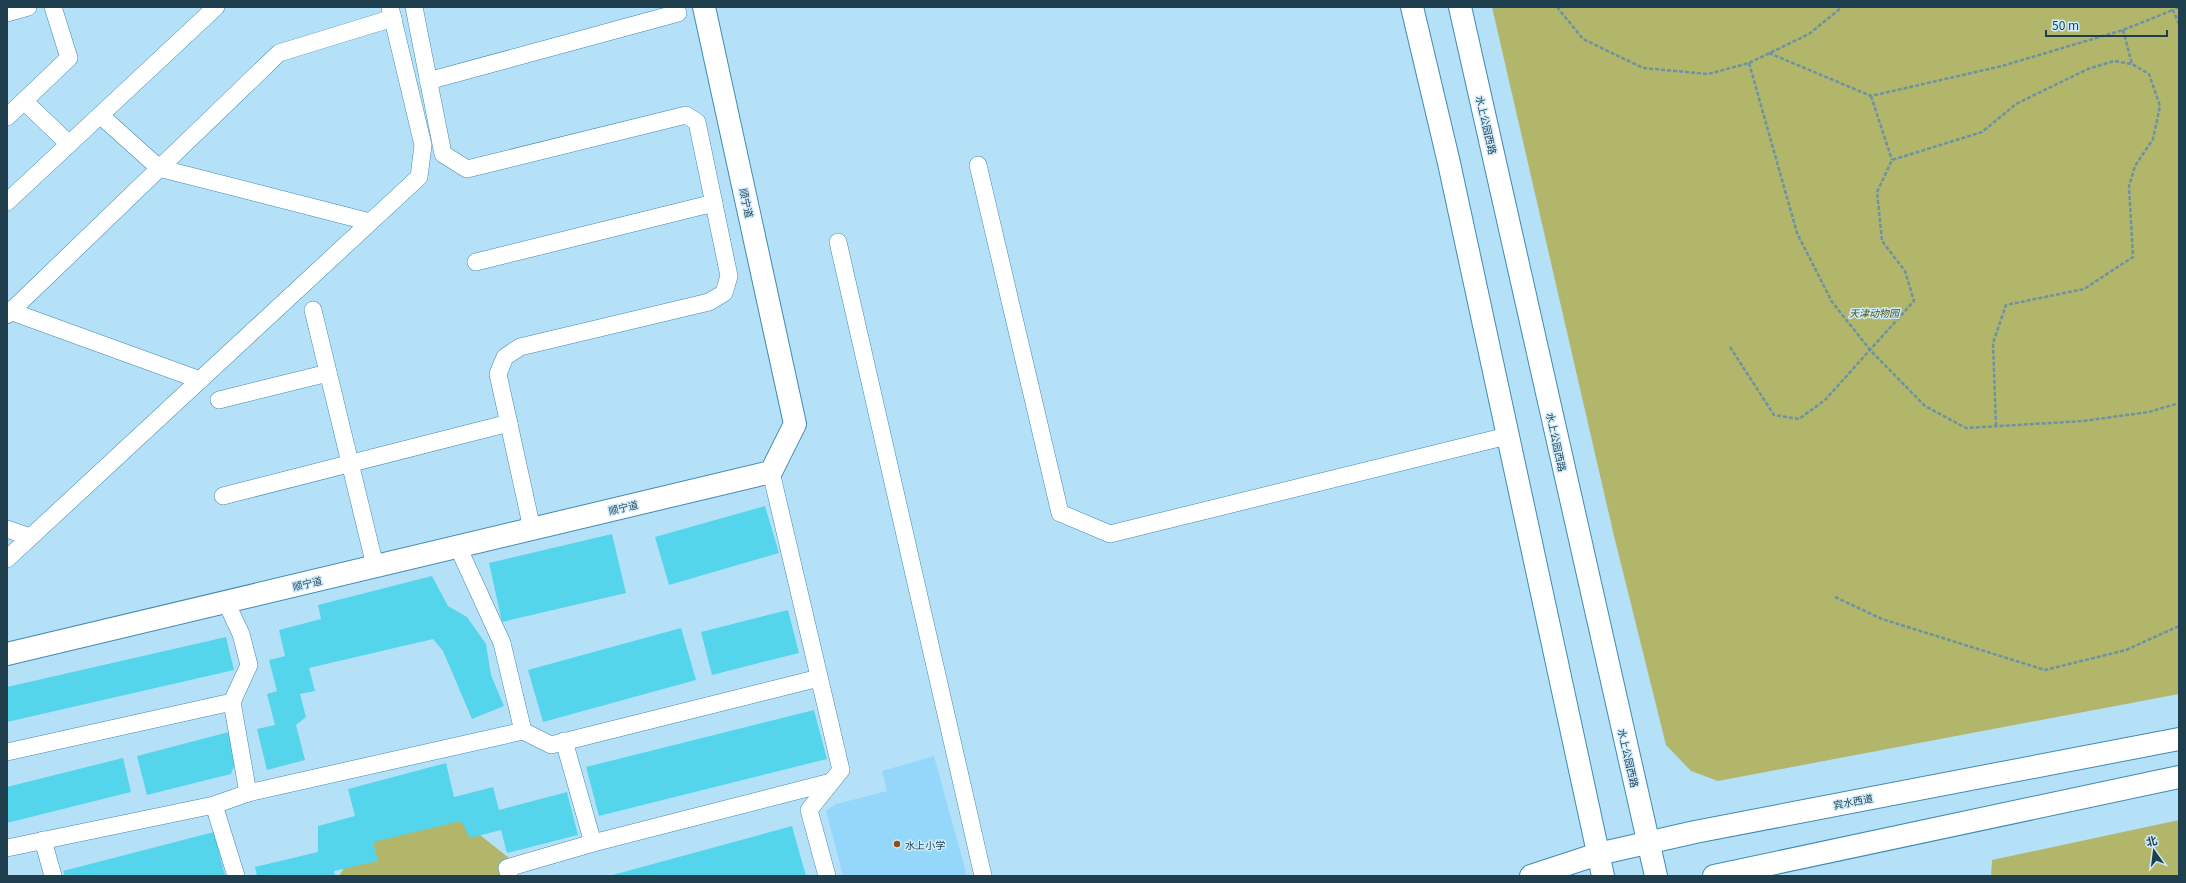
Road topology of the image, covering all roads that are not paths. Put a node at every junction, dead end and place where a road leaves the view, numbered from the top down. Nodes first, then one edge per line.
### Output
1 (28, 7) edge
2 (53, 7) edge
3 (216, 7) edge
4 (414, 7) edge
5 (704, 7) edge
6 (1412, 7) edge
7 (1460, 7) edge
8 (391, 12) edge
9 (7, 13) edge
10 (678, 13) dead end
11 (428, 81) junction
12 (24, 101) junction
13 (100, 115) junction
14 (7, 117) edge
15 (69, 144) junction
16 (978, 165) dead end
17 (160, 168) junction
18 (7, 202) edge
19 (714, 203) junction
20 (370, 222) junction
21 (838, 242) dead end
22 (476, 262) dead end
23 (313, 310) dead end
24 (8, 312) edge
25 (328, 373) junction
26 (200, 380) junction
27 (219, 400) dead end
28 (509, 423) junction
29 (1507, 436) junction
30 (350, 463) junction
31 (771, 472) junction
32 (223, 496) dead end
33 (7, 529) edge
34 (532, 529) junction
35 (30, 537) junction
36 (458, 547) junction
37 (7, 559) edge
38 (375, 566) junction
39 (226, 602) junction
40 (7, 654) edge
41 (819, 678) junction
42 (232, 702) junction
43 (523, 731) junction
44 (2179, 738) edge
45 (564, 742) junction
46 (7, 752) edge
47 (2179, 777) edge
48 (831, 782) junction
49 (248, 793) junction
50 (214, 804) junction
51 (43, 840) junction
52 (1649, 842) junction
53 (593, 843) junction
54 (7, 848) edge
55 (1598, 854) junction
56 (53, 876) edge
57 (236, 876) edge
58 (509, 876) edge
59 (827, 876) edge
60 (983, 876) edge
61 (1531, 876) edge
62 (1603, 876) edge
63 (1656, 876) edge
64 (1714, 876) edge

1 - 9 street
2 - 12 street
3 - 13 street
4 - 11 street
5 - 31 main road, 顺宁道
6 - 29 main road
7 - 52 main road, 水上公园西路
8 - 17 street
8 - 20 street
10 - 11 street
11 - 19 street
12 - 14 street
12 - 15 street
13 - 15 street
13 - 17 street
15 - 18 street
16 - 29 street
17 - 20 street
17 - 24 street
19 - 22 street
19 - 28 street
20 - 26 street
21 - 60 street
23 - 25 street
24 - 26 street
25 - 27 street
25 - 30 street
26 - 35 street
28 - 30 street
28 - 34 street
29 - 55 main road
30 - 32 street
30 - 38 street
31 - 34 main road, 顺宁道
31 - 41 street
33 - 35 street
34 - 36 main road, 顺宁道
35 - 37 street
36 - 38 main road, 顺宁道
36 - 43 street
38 - 39 main road, 顺宁道
39 - 40 main road, 顺宁道
39 - 42 street
41 - 45 street
41 - 48 street
42 - 46 street
42 - 49 street
43 - 45 street
43 - 49 street
44 - 52 main road, 宾水西道
45 - 53 street
47 - 64 main road
48 - 53 street
48 - 59 street
49 - 50 street
50 - 51 street
50 - 57 street
51 - 54 street
51 - 56 street
52 - 55 main road, 宾水西道
52 - 63 main road, 水上公园西路
53 - 58 street
55 - 61 main road, 宾水西道
55 - 62 main road

